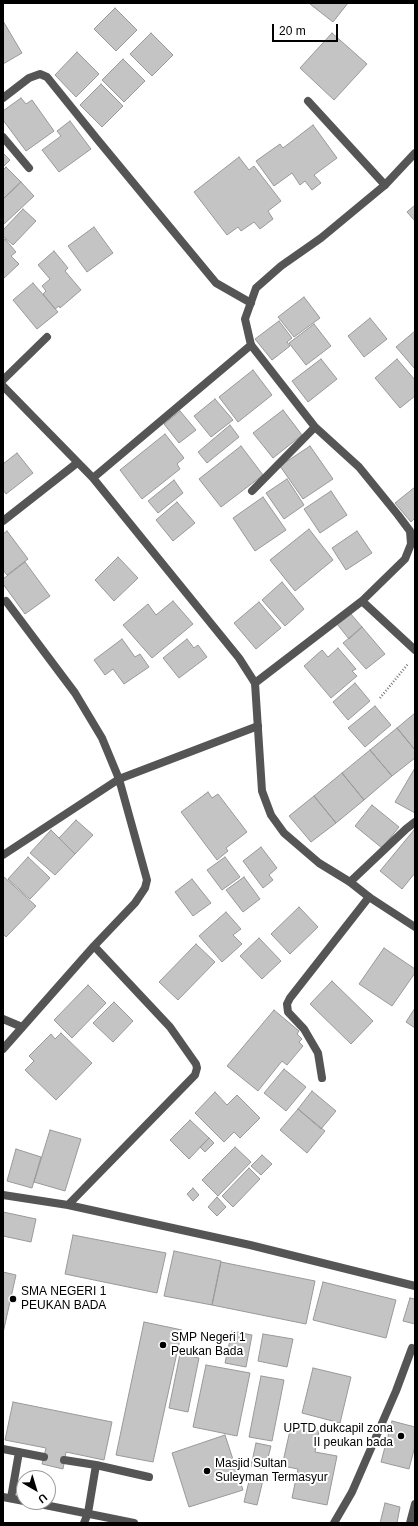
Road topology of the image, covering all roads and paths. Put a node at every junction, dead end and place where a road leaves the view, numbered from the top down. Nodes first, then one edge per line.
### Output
1 (3, 98) edge
2 (308, 101) dead end
3 (3, 138) edge
4 (415, 153) edge
5 (29, 168) dead end
6 (385, 185) junction
7 (251, 303) junction
8 (48, 337) dead end
9 (251, 345) junction
10 (3, 380) edge
11 (3, 386) edge
12 (315, 427) junction
13 (78, 463) junction
14 (93, 478) junction
15 (252, 491) dead end
16 (3, 521) edge
17 (4, 600) edge
18 (362, 601) junction
19 (415, 650) edge
20 (410, 661) dead end
21 (255, 683) junction
22 (380, 698) dead end
23 (258, 726) junction
24 (119, 779) junction
25 (415, 822) edge
26 (3, 855) edge
27 (350, 882) junction
28 (368, 897) junction
29 (415, 927) edge
30 (94, 946) junction
31 (3, 1019) edge
32 (22, 1027) junction
33 (3, 1049) edge
34 (322, 1078) dead end
35 (3, 1195) edge
36 (68, 1205) junction
37 (415, 1286) edge
38 (412, 1348) dead end
39 (3, 1449) edge
40 (19, 1452) junction
41 (44, 1457) dead end
42 (64, 1460) dead end
43 (96, 1466) junction
44 (149, 1477) dead end
45 (7, 1498) edge
46 (415, 1504) edge
47 (56, 1507) edge
48 (88, 1513) junction
49 (84, 1523) edge
50 (134, 1523) edge
51 (334, 1523) edge
52 (410, 1523) edge

1 - 7 street
2 - 6 street
3 - 5 street
4 - 6 street
6 - 7 street
7 - 9 street
8 - 10 street
9 - 12 street
9 - 14 street
11 - 13 street
12 - 15 street
12 - 18 street
13 - 14 street
13 - 16 street
14 - 21 street
17 - 24 street
18 - 19 street
18 - 21 street
20 - 22 path
21 - 23 street
23 - 24 street
23 - 27 street
24 - 26 street
24 - 30 street
25 - 27 street
27 - 28 street
28 - 29 street
28 - 34 street
30 - 32 street
30 - 36 street
31 - 32 street
32 - 33 street
35 - 36 street
36 - 37 street
38 - 51 street
39 - 40 street
40 - 41 street
40 - 45 street
42 - 43 street
43 - 44 street
43 - 48 street
46 - 52 street
47 - 48 street
48 - 49 street
48 - 50 street

